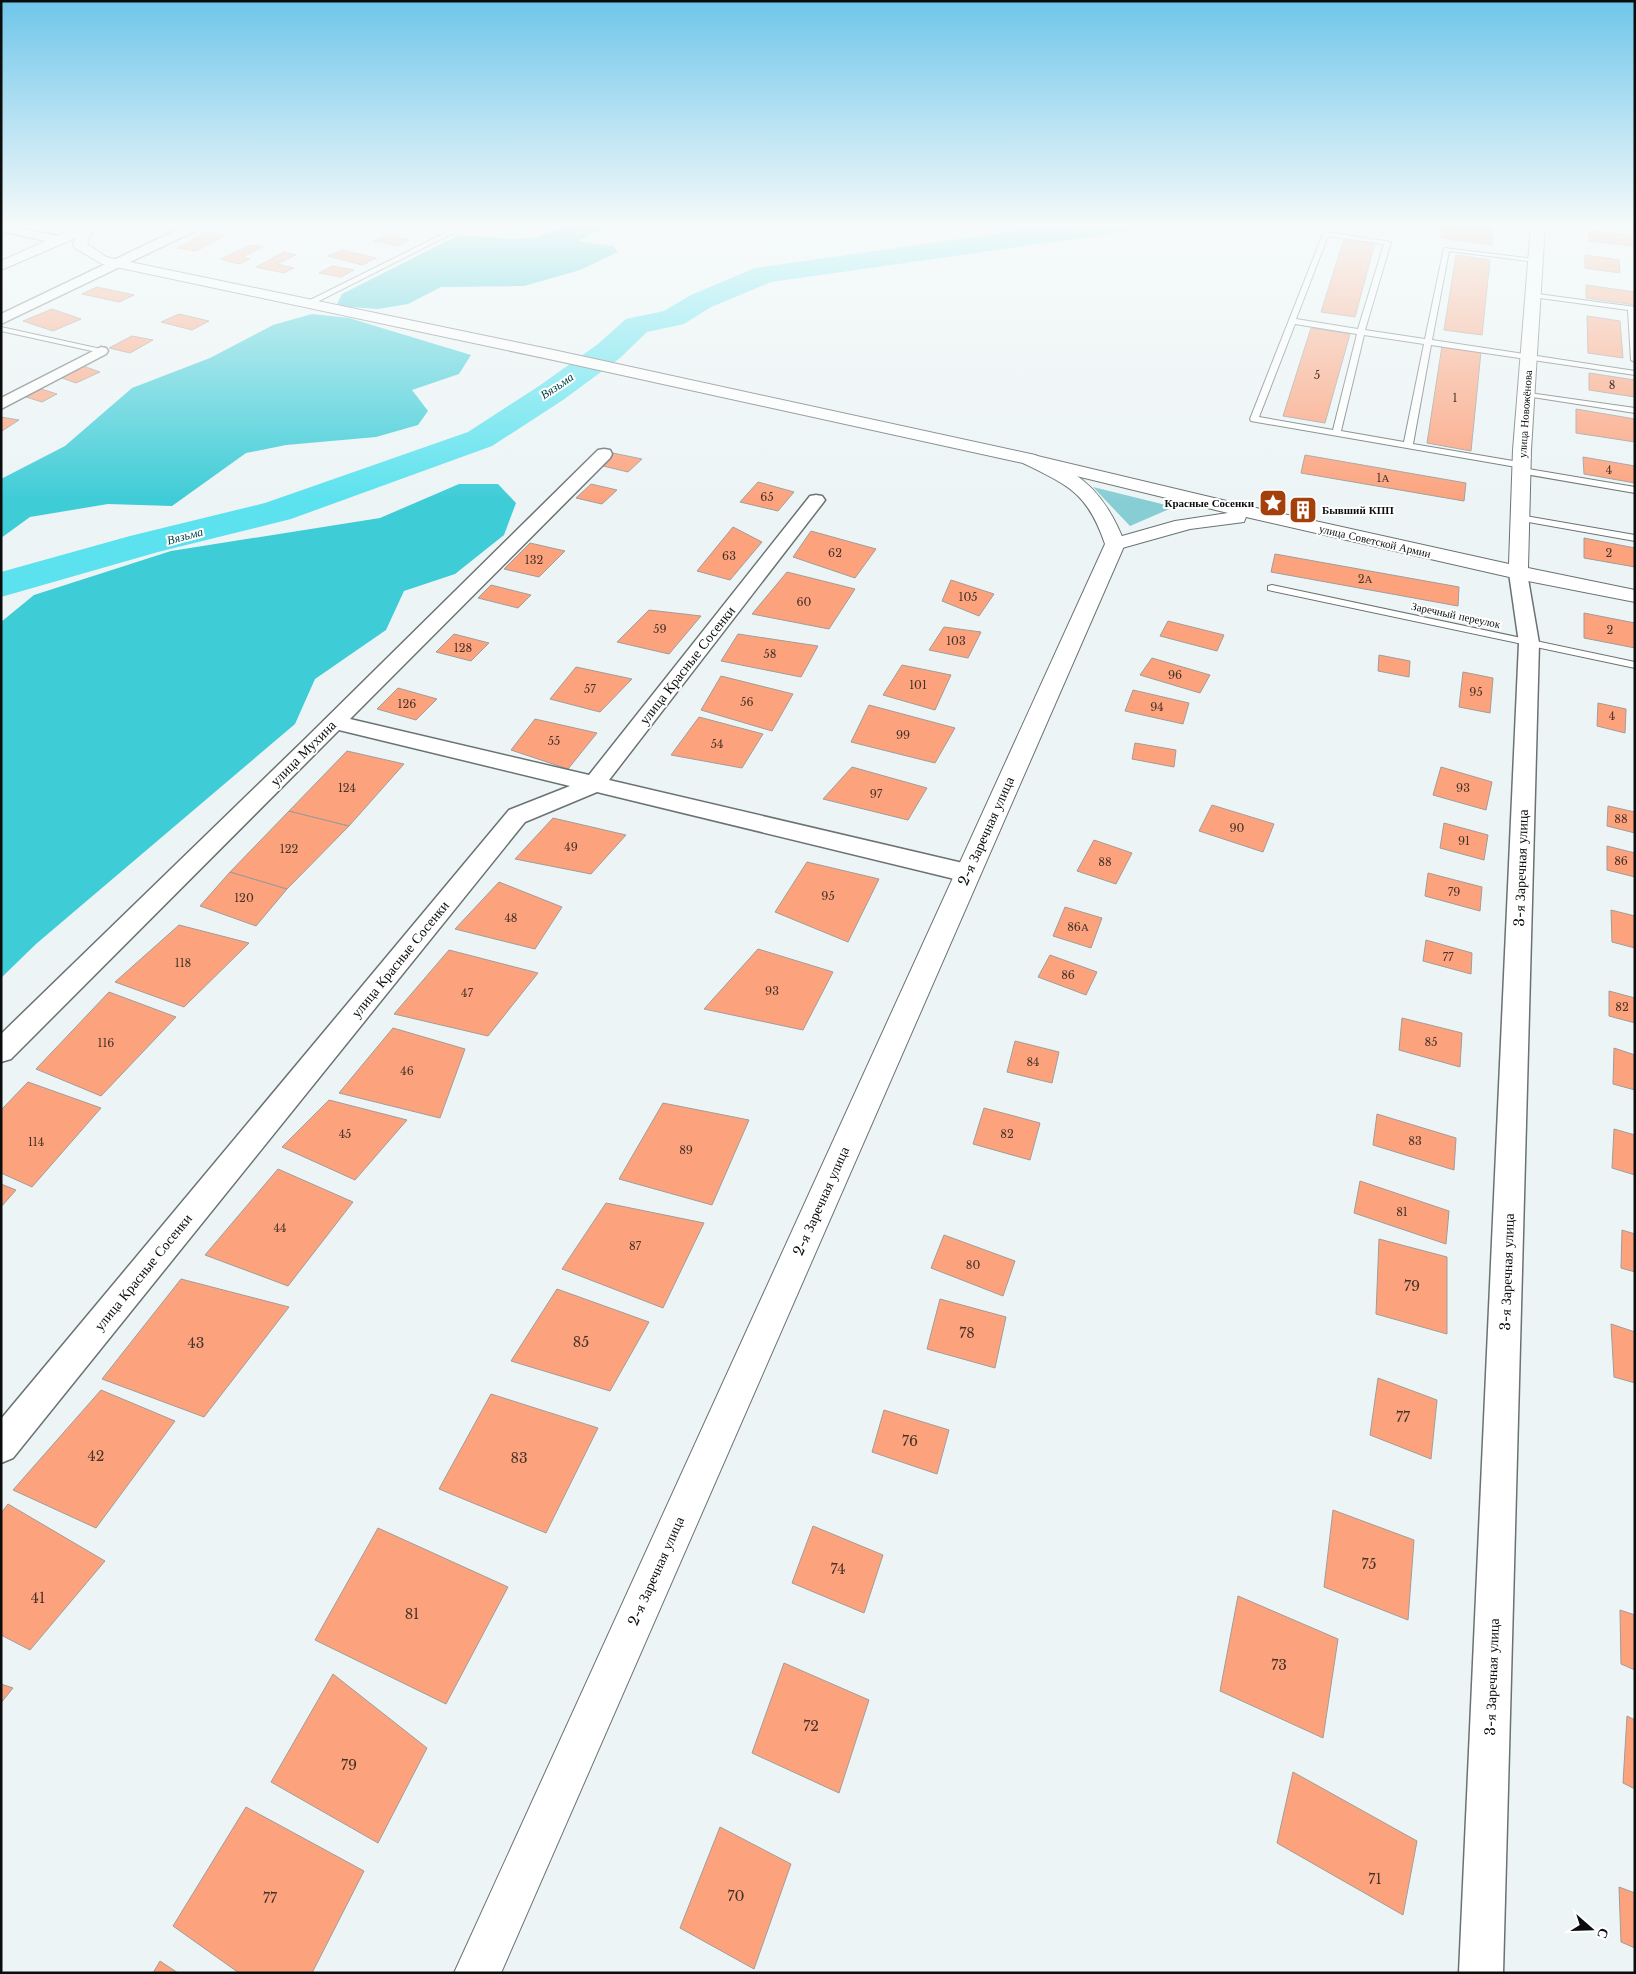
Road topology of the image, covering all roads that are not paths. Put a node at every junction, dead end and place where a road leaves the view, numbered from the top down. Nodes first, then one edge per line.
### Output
1 (371, 317) edge
2 (1294, 317) edge
3 (1365, 317) edge
4 (1433, 317) edge
5 (1532, 317) edge
6 (1633, 317) edge
7 (1292, 321) junction
8 (1, 329) edge
9 (1361, 332) junction
10 (1428, 342) junction
11 (102, 351) joint
12 (1529, 357) junction
13 (1635, 360) edge
14 (1635, 373) edge
15 (1526, 394) junction
16 (1, 404) edge
17 (1635, 411) edge
18 (1336, 433) junction
19 (1408, 445) junction
20 (604, 454) dead end
21 (1029, 459) junction
22 (1522, 468) junction
23 (1635, 490) edge
24 (816, 500) dead end
25 (1266, 518) junction
26 (1520, 518) junction
27 (1635, 538) edge
28 (1115, 544) junction
29 (1518, 573) junction
30 (1272, 588) dead end
31 (1635, 596) edge
32 (1529, 643) junction
33 (1635, 665) edge
34 (334, 722) junction
35 (593, 785) junction
36 (967, 873) junction
37 (1, 1051) edge
38 (1, 1446) edge
39 (476, 1973) edge
40 (1481, 1973) edge

1 - 21 main road
2 - 7 lane
3 - 9 lane
4 - 10 lane
5 - 12 main road, улица Новожёнова
6 - 13 lane
7 - 9 lane
7 - 18 lane
8 - 11 lane
9 - 10 lane
9 - 18 lane
10 - 12 lane
10 - 19 lane
11 - 16 street
12 - 14 lane
12 - 15 main road, улица Новожёнова
15 - 17 lane
15 - 22 main road, улица Новожёнова
18 - 19 lane
19 - 22 lane
20 - 34 street, улица Мухина
21 - 25 main road, улица Советской Армии
21 - 28 main road
22 - 23 lane
22 - 26 main road, улица Новожёнова
24 - 35 street, улица Красные Сосенки
25 - 28 main road
25 - 29 main road, улица Советской Армии
26 - 27 lane
26 - 29 main road, улица Новожёнова
28 - 36 main road, 2-я Заречная улица
29 - 31 main road, улица Советской Армии
29 - 32 street, 3-я Заречная улица
30 - 32 lane, Заречный переулок
32 - 33 lane, Заречный переулок
32 - 40 street, 3-я Заречная улица
34 - 35 street
34 - 37 street, улица Мухина
35 - 36 street
35 - 38 street, улица Красные Сосенки
36 - 39 main road, 2-я Заречная улица

